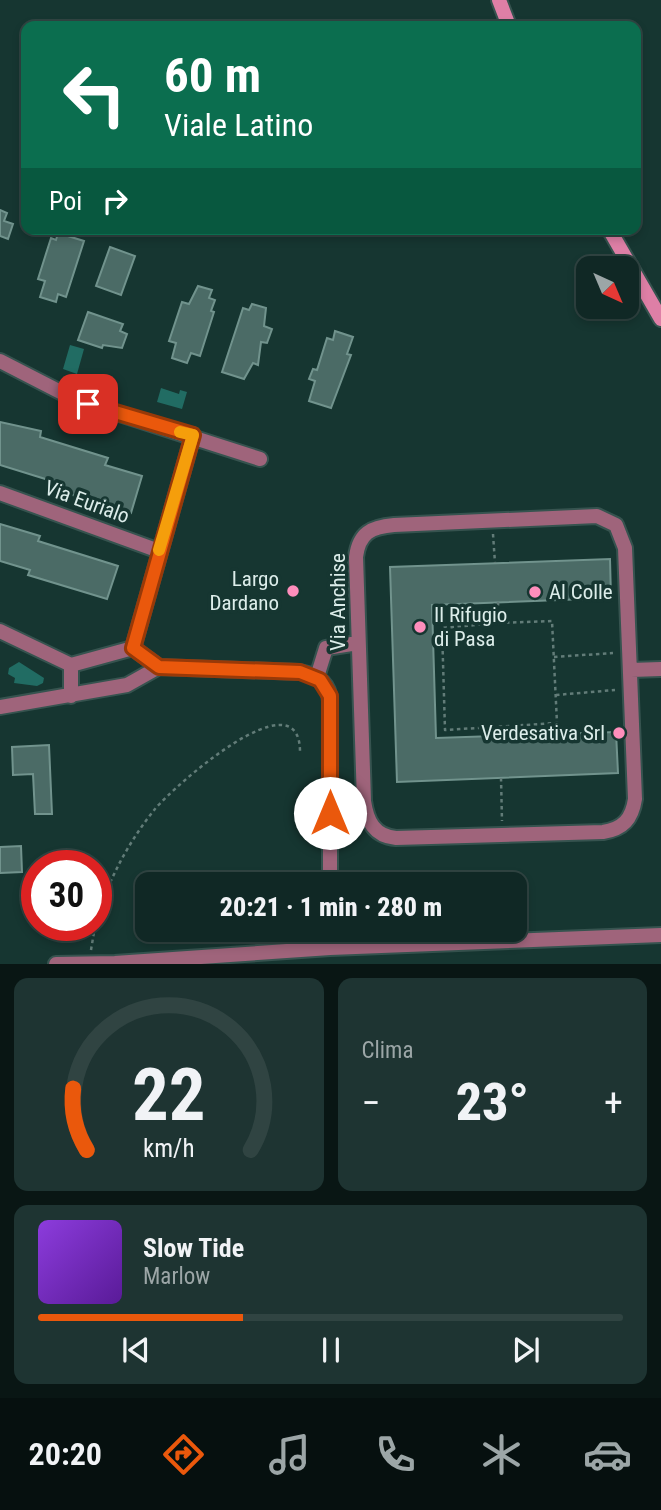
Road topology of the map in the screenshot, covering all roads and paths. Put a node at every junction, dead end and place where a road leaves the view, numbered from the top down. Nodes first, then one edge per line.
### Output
1 (499, 0) edge
2 (507, 21) edge
3 (613, 235) edge
4 (661, 318) edge
5 (0, 361) edge
6 (193, 435) junction
7 (260, 459) dead end
8 (0, 493) edge
9 (493, 521) junction
10 (159, 551) junction
11 (495, 563) dead end
12 (498, 602) dead end
13 (499, 624) junction
14 (0, 631) edge
15 (358, 643) junction
16 (133, 648) junction
17 (630, 652) junction
18 (554, 657) junction
19 (71, 665) junction
20 (159, 667) junction
21 (661, 669) edge
22 (631, 670) junction
23 (317, 677) junction
24 (632, 689) junction
25 (556, 695) junction
26 (71, 696) junction
27 (0, 707) edge
28 (501, 727) junction
29 (501, 736) dead end
30 (300, 751) dead end
31 (501, 778) dead end
32 (503, 835) junction
33 (330, 872) edge
34 (112, 885) edge
35 (661, 935) edge
36 (93, 941) edge
37 (330, 942) edge
38 (330, 948) junction
39 (90, 963) edge
40 (55, 964) edge

1 - 2 main road
3 - 4 main road
5 - 6 street
6 - 7 street
6 - 10 street
8 - 10 street, Via Eurialo
9 - 11 path
9 - 15 street, Via Anchise
9 - 17 street, Via Anchise
10 - 16 street
12 - 13 path
13 - 18 path
13 - 28 path
14 - 19 street
15 - 23 street
15 - 32 street, Via Anchise
16 - 19 street
16 - 20 street
17 - 18 path
17 - 22 street, Via Anchise
18 - 25 path
19 - 26 street
20 - 23 street
20 - 26 street
21 - 22 street
22 - 24 street, Via Anchise
23 - 33 street
24 - 25 path
24 - 32 street, Via Anchise
25 - 28 path
26 - 27 street
28 - 29 path
30 - 34 path
31 - 32 path
35 - 38 street
36 - 39 path
37 - 38 street
38 - 39 street
39 - 40 street

